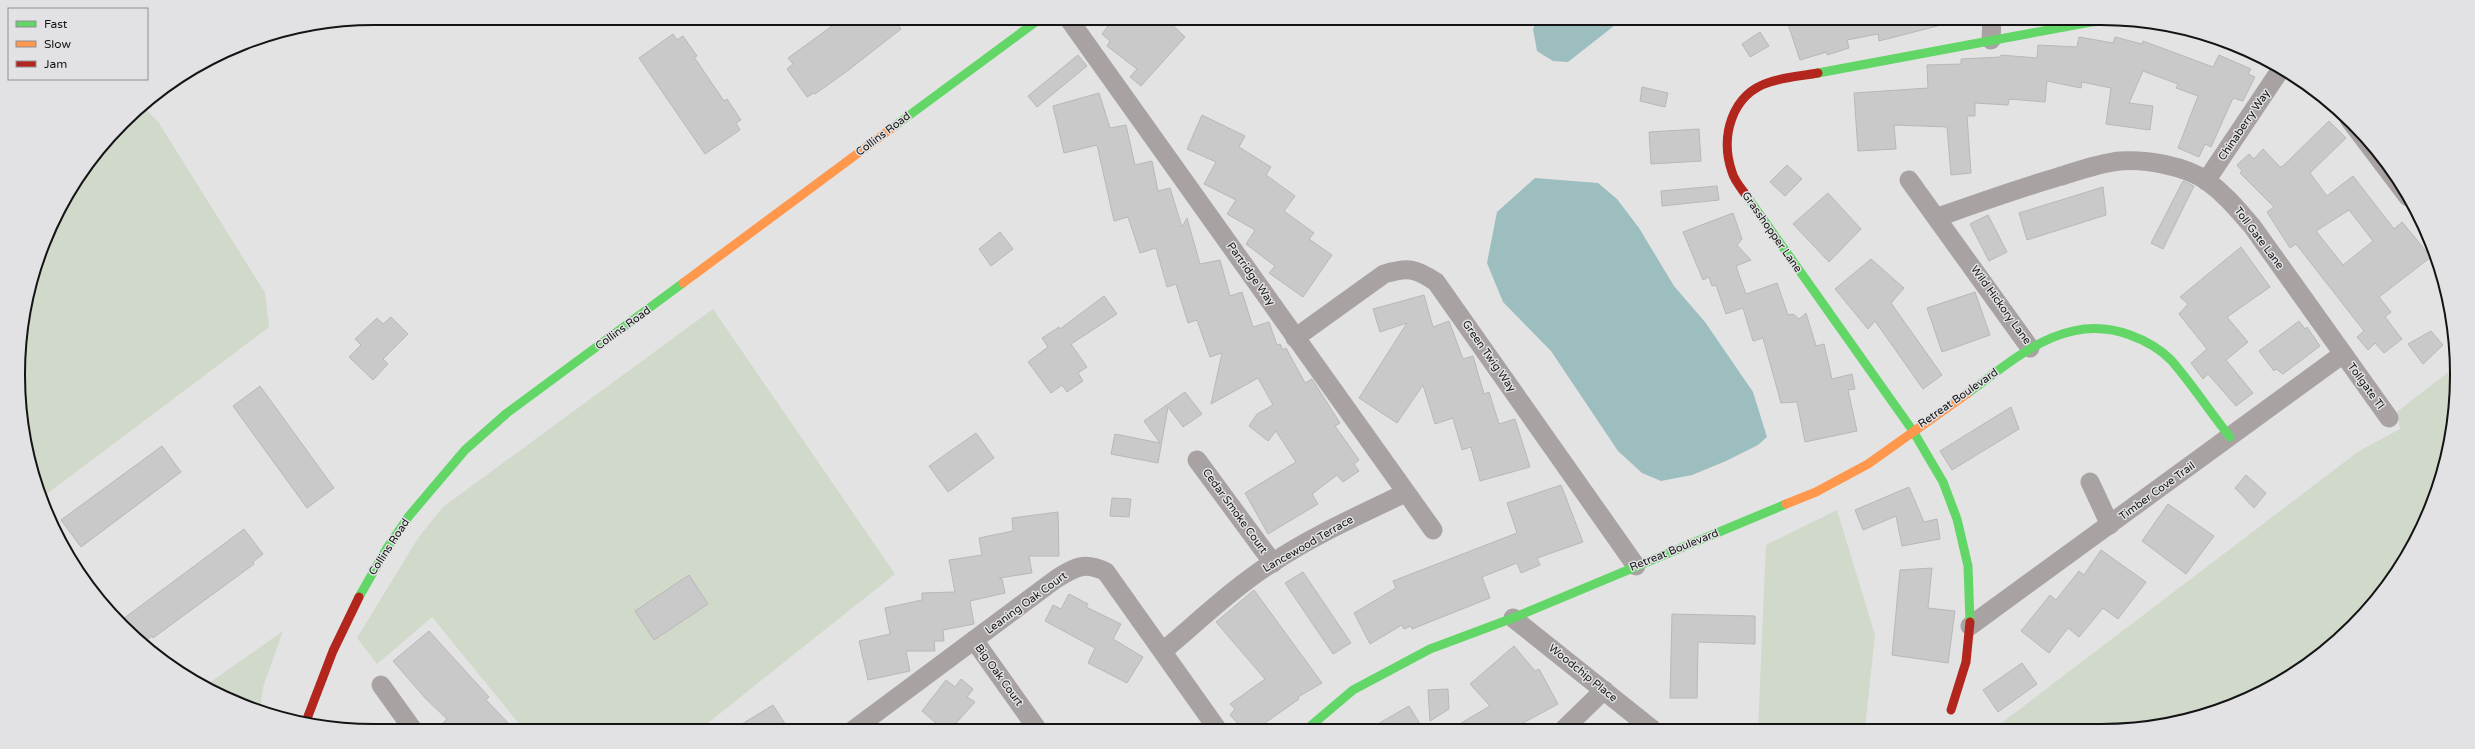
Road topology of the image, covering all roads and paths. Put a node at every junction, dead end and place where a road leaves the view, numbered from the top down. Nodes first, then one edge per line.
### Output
1 (1032, 25) edge
2 (1073, 25) edge
3 (1992, 25) edge
4 (2074, 25) edge
5 (1991, 40) junction
6 (2278, 74) edge
7 (1909, 180) dead end
8 (2206, 181) junction
9 (1938, 217) junction
10 (1295, 338) junction
11 (2030, 348) junction
12 (2343, 354) junction
13 (2389, 418) dead end
14 (1913, 430) junction
15 (2230, 437) junction
16 (1197, 460) dead end
17 (2090, 482) dead end
18 (1405, 493) junction
19 (2110, 526) junction
20 (1433, 530) dead end
21 (1273, 563) junction
22 (1636, 566) junction
23 (1513, 618) junction
24 (1970, 626) junction
25 (974, 640) junction
26 (1163, 651) junction
27 (381, 685) dead end
28 (1604, 690) junction
29 (1951, 710) dead end
30 (307, 717) edge
31 (409, 724) edge
32 (861, 724) edge
33 (1034, 724) edge
34 (1214, 724) edge
35 (1312, 724) edge
36 (1569, 724) edge
37 (1646, 724) edge

1 - 30 street, Collins Road
2 - 10 street, Partridge Way
3 - 5 street
4 - 5 street, Grasshopper Lane
5 - 14 street, Grasshopper Lane
6 - 8 street, Chinaberry Way
7 - 9 street, Wild Hickory Lane
8 - 9 street, Toll Gate Lane
8 - 12 street, Toll Gate Lane
9 - 11 street, Wild Hickory Lane
10 - 18 street, Partridge Way
10 - 22 street, Green Twig Way
11 - 14 street, Retreat Boulevard
11 - 15 street, Wild Hickory Lane
12 - 13 street, Tollgate Tl
12 - 15 street, Timber Cove Trail
14 - 22 street, Retreat Boulevard
14 - 24 street, Grasshopper Lane
15 - 19 street, Timber Cove Trail
16 - 21 street, Cedar Smoke Court
17 - 19 street
18 - 20 street, Partridge Way
18 - 21 street, Lancewood Terrace
19 - 24 street, Timber Cove Trail
21 - 26 street, Lancewood Terrace
22 - 23 street, Retreat Boulevard
23 - 28 street, Woodchip Place
23 - 35 street, Retreat Boulevard
24 - 29 street, Grasshopper Lane
25 - 26 street, Leaning Oak Court
25 - 32 street, Leaning Oak Court
25 - 33 street, Big Oak Court
26 - 34 street, Leaning Oak Court
27 - 31 street
28 - 36 street
28 - 37 street, Woodchip Place

